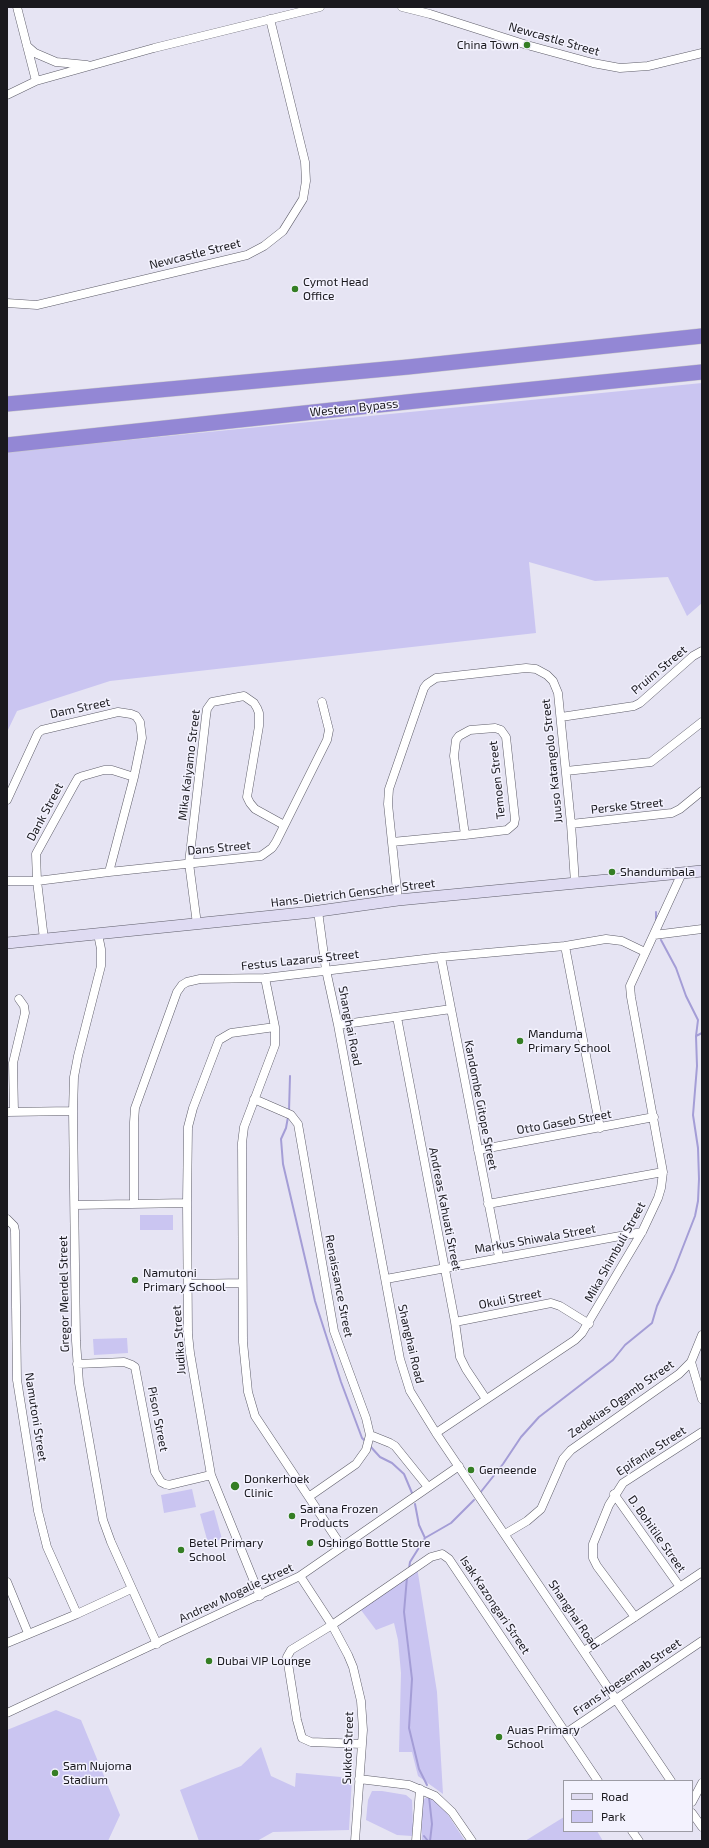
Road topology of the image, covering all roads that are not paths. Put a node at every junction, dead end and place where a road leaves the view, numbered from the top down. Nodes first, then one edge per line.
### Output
1 (17, 7) edge
2 (320, 7) edge
3 (402, 7) edge
4 (270, 19) junction
5 (26, 46) junction
6 (702, 53) edge
7 (94, 66) junction
8 (36, 81) junction
9 (7, 95) edge
10 (7, 303) edge
11 (702, 336) edge
12 (702, 372) edge
13 (7, 404) edge
14 (7, 445) edge
15 (702, 651) edge
16 (322, 702) dead end
17 (561, 717) junction
18 (702, 722) edge
19 (566, 771) junction
20 (134, 777) junction
21 (702, 791) edge
22 (7, 800) edge
23 (571, 824) junction
24 (284, 825) junction
25 (465, 835) junction
26 (392, 842) junction
27 (189, 863) junction
28 (702, 871) edge
29 (109, 872) junction
30 (682, 873) junction
31 (7, 881) edge
32 (37, 881) junction
33 (575, 883) junction
34 (398, 900) junction
35 (318, 911) junction
36 (197, 924) junction
37 (701, 932) edge
38 (98, 934) junction
39 (654, 935) junction
40 (44, 939) junction
41 (7, 943) edge
42 (565, 946) junction
43 (645, 952) junction
44 (441, 957) junction
45 (326, 970) junction
46 (265, 978) junction
47 (19, 999) dead end
48 (451, 1010) junction
49 (397, 1017) junction
50 (338, 1025) junction
51 (275, 1028) junction
52 (254, 1099) junction
53 (73, 1111) junction
54 (11, 1112) edge
55 (654, 1117) junction
56 (600, 1128) junction
57 (478, 1150) junction
58 (663, 1172) junction
59 (134, 1203) junction
60 (187, 1203) junction
61 (488, 1204) junction
62 (75, 1205) junction
63 (7, 1219) edge
64 (642, 1232) junction
65 (499, 1257) junction
66 (444, 1268) junction
67 (386, 1279) junction
68 (242, 1283) junction
69 (188, 1284) junction
70 (455, 1322) junction
71 (589, 1324) junction
72 (702, 1335) edge
73 (691, 1362) junction
74 (77, 1364) junction
75 (702, 1398) edge
76 (486, 1399) junction
77 (702, 1432) edge
78 (436, 1433) junction
79 (370, 1435) junction
80 (459, 1466) junction
81 (211, 1475) junction
82 (428, 1487) junction
83 (614, 1494) junction
84 (310, 1496) junction
85 (505, 1534) junction
86 (342, 1546) junction
87 (702, 1572) edge
88 (300, 1576) junction
89 (7, 1582) edge
90 (680, 1587) junction
91 (131, 1589) junction
92 (260, 1596) junction
93 (77, 1614) junction
94 (635, 1617) junction
95 (332, 1625) junction
96 (28, 1633) junction
97 (702, 1641) edge
98 (7, 1643) edge
99 (157, 1644) junction
100 (584, 1651) junction
101 (615, 1700) junction
102 (7, 1713) edge
103 (566, 1733) junction
104 (362, 1744) junction
105 (359, 1779) junction
106 (597, 1780) edge
107 (669, 1780) edge
108 (702, 1783) edge
109 (420, 1789) junction
110 (693, 1800) edge
111 (693, 1814) edge
112 (702, 1827) edge
113 (633, 1832) edge
114 (355, 1841) edge
115 (416, 1841) edge
116 (472, 1841) edge
117 (639, 1841) edge

1 - 5 street
2 - 4 street
3 - 6 street, Newcastle Street
4 - 7 street
4 - 10 street, Newcastle Street
5 - 7 street
5 - 8 street
7 - 8 street
8 - 9 street
11 - 13 highway
12 - 14 highway, Western Bypass
15 - 17 street, Pruim Street
16 - 24 street, Dans Street
17 - 19 street, Juuso Katangolo Street
17 - 26 street, Juuso Katangolo Street
18 - 19 street
19 - 23 street, Juuso Katangolo Street
20 - 22 street, Dam Street
20 - 29 street, Dam Street
20 - 32 street, Dank Street
21 - 23 street, Perske Street
23 - 33 street, Juuso Katangolo Street
24 - 27 street, Dans Street
24 - 27 street, Mika Kaiyamo Street
25 - 25 street, Temoen Street
25 - 26 street, Temoen Street
26 - 34 street, Juuso Katangolo Street
27 - 29 street, Dans Street
27 - 36 street, Mika Kaiyamo Street
28 - 30 street, Hans-Dietrich Genscher Street
29 - 32 street, Dans Street
30 - 33 street, Hans-Dietrich Genscher Street
30 - 39 street, Mika Shimbuli Street
31 - 32 street, Dans Street
32 - 40 street, Dank Street
33 - 34 street, Hans-Dietrich Genscher Street
34 - 35 street, Hans-Dietrich Genscher Street
35 - 36 street, Hans-Dietrich Genscher Street
35 - 45 street, Shanghai Road
36 - 38 street, Hans-Dietrich Genscher Street
37 - 39 street
38 - 40 street, Hans-Dietrich Genscher Street
38 - 53 street, Gregor Mendel Street
39 - 43 street, Mika Shimbuli Street
40 - 41 street, Hans-Dietrich Genscher Street
42 - 43 street, Festus Lazarus Street
42 - 44 street, Festus Lazarus Street
42 - 56 street
43 - 55 street, Mika Shimbuli Street
44 - 45 street, Festus Lazarus Street
44 - 48 street, Kandombe Gitope Street
45 - 46 street, Festus Lazarus Street
45 - 50 street, Shanghai Road
46 - 51 street
46 - 59 street, Festus Lazarus Street
47 - 54 street
48 - 49 street
48 - 57 street, Kandombe Gitope Street
49 - 50 street
49 - 66 street, Andreas Kahuati Street
50 - 67 street, Shanghai Road
51 - 52 street
51 - 60 street, Judika Street
52 - 68 street
52 - 79 street, Renaissance Street
53 - 54 street
53 - 62 street, Gregor Mendel Street
55 - 56 street, Otto Gaseb Street
55 - 58 street, Mika Shimbuli Street
56 - 57 street, Otto Gaseb Street
57 - 61 street, Kandombe Gitope Street
58 - 61 street
58 - 64 street, Mika Shimbuli Street
59 - 60 street
59 - 62 street
60 - 69 street, Judika Street
61 - 65 street, Kandombe Gitope Street
62 - 74 street, Gregor Mendel Street
63 - 93 street, Namutoni Street
64 - 65 street, Markus Shiwala Street
64 - 71 street, Mika Shimbuli Street
65 - 66 street, Markus Shiwala Street
66 - 67 street, Markus Shiwala Street
66 - 70 street, Andreas Kahuati Street
67 - 78 street, Shanghai Road
68 - 69 street
68 - 84 street
69 - 81 street, Judika Street
70 - 71 street, Okuli Street
70 - 76 street, Andreas Kahuati Street
71 - 76 street, Mika Shimbuli Street
72 - 73 street, Zedekias Ogamb Street
73 - 75 street
73 - 85 street, Zedekias Ogamb Street
74 - 81 street, Pison Street
74 - 91 street, Gregor Mendel Street
76 - 78 street, Mika Shimbuli Street
77 - 83 street, Epifanie Street
78 - 80 street, Shanghai Road
79 - 82 street
79 - 84 street
80 - 82 street, Andrew Mogalie Street
80 - 85 street, Shanghai Road
81 - 92 street, Judika Street
82 - 86 street, Andrew Mogalie Street
83 - 90 street, D. Bohitile Street
83 - 94 street, Epifanie Street
84 - 86 street
85 - 100 street, Shanghai Road
86 - 88 street, Andrew Mogalie Street
87 - 90 street
88 - 92 street, Andrew Mogalie Street
88 - 95 street, Sukkot Street
89 - 96 street
90 - 94 street
91 - 93 street
91 - 99 street, Gregor Mendel Street
92 - 99 street, Andrew Mogalie Street
93 - 96 street
94 - 100 street
95 - 103 street, Isak Kazongari Street
95 - 104 street, Sukkot Street
95 - 104 street
96 - 98 street
97 - 101 street, Frans Hoesemab Street
99 - 102 street, Andrew Mogalie Street
100 - 101 street, Shanghai Road
101 - 103 street, Frans Hoesemab Street
101 - 107 street, Shanghai Road
103 - 106 street, Isak Kazongari Street
104 - 105 street, Sukkot Street
105 - 109 street
105 - 114 street, Sukkot Street
108 - 110 street
109 - 115 street
109 - 116 street
111 - 112 street
113 - 117 street

